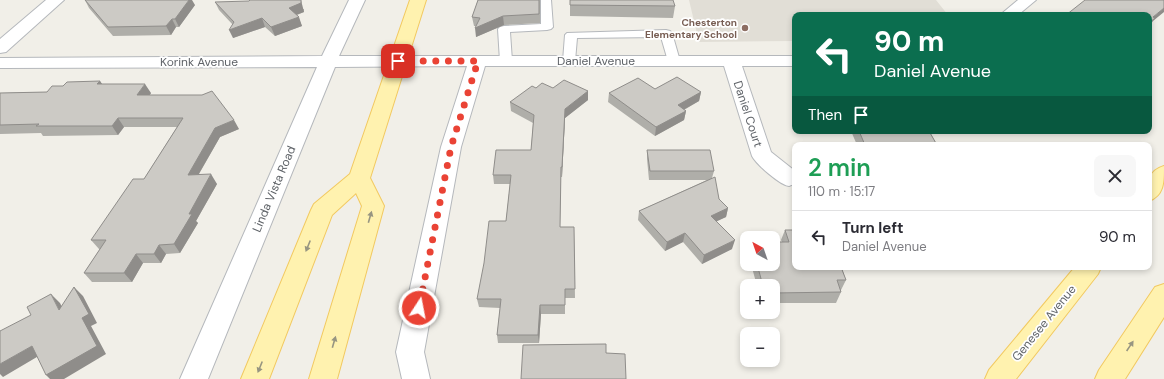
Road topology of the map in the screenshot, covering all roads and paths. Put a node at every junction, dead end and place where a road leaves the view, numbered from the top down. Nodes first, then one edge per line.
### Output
1 (56, 0) edge
2 (357, 0) edge
3 (418, 0) edge
4 (546, 0) edge
5 (1028, 0) edge
6 (1012, 12) edge
7 (0, 48) edge
8 (328, 61) junction
9 (398, 61) junction
10 (478, 61) junction
11 (506, 61) junction
12 (569, 61) junction
13 (674, 61) junction
14 (732, 62) junction
15 (792, 62) edge
16 (0, 63) edge
17 (1164, 174) edge
18 (359, 178) junction
19 (789, 178) dead end
20 (1152, 189) edge
21 (1087, 270) edge
22 (1164, 295) edge
23 (194, 379) edge
24 (255, 379) edge
25 (323, 379) edge
26 (416, 379) edge
27 (999, 379) edge
28 (1109, 379) edge

1 - 7 street
2 - 8 street, Linda Vista Road
3 - 9 main road
4 - 11 lane
5 - 6 street
8 - 9 street, Korink Avenue
8 - 16 street, Korink Avenue
8 - 23 street, Linda Vista Road
9 - 10 street, Daniel Avenue
9 - 18 main road
10 - 11 street, Daniel Avenue
10 - 26 street
11 - 12 street, Daniel Avenue
12 - 13 street, Daniel Avenue
12 - 13 lane
13 - 14 street, Daniel Avenue
14 - 15 street, Daniel Avenue
14 - 19 street, Daniel Court
17 - 20 main road
18 -> 24 main road
25 -> 18 main road
21 - 27 main road, Genesee Avenue
28 -> 22 main road

